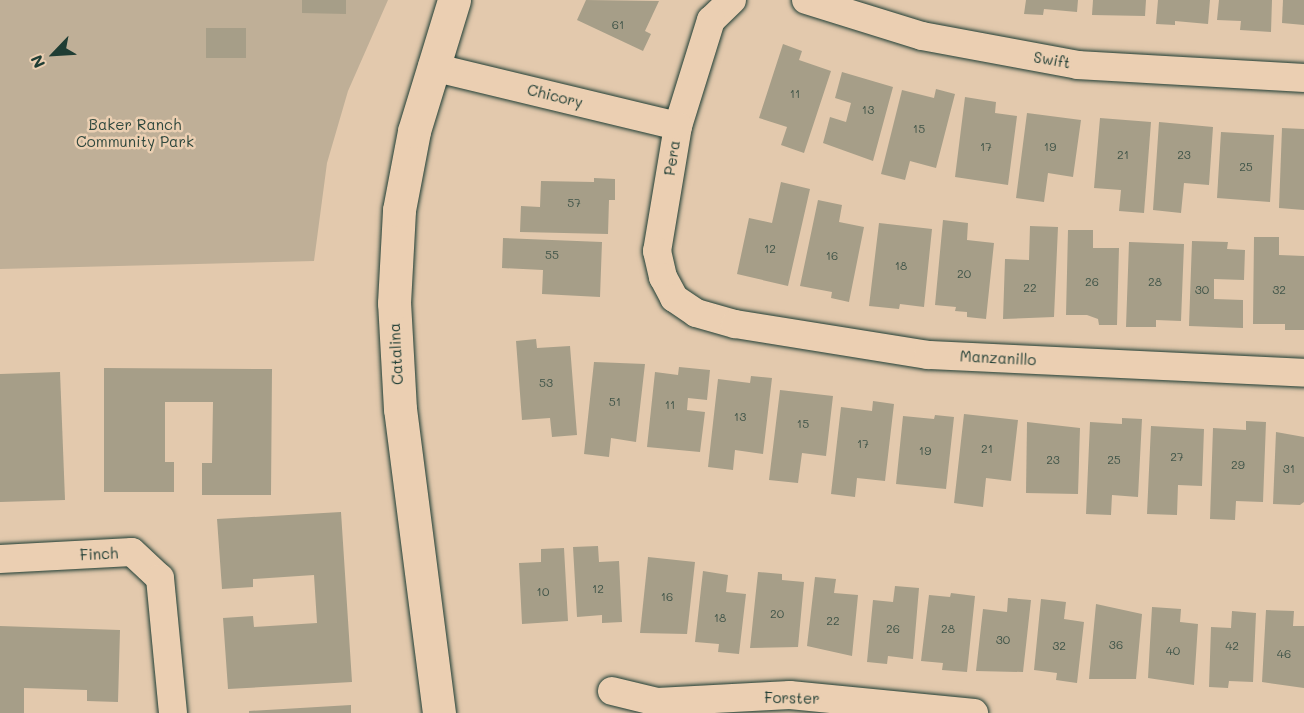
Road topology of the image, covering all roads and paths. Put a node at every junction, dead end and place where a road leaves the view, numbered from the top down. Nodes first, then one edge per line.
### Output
1 (454, 0) edge
2 (732, 0) edge
3 (806, 0) edge
4 (432, 67) junction
5 (1304, 78) edge
6 (678, 126) junction
7 (696, 314) joint
8 (1304, 374) edge
9 (0, 559) edge
10 (612, 691) dead end
11 (789, 704) edge
12 (173, 713) edge
13 (439, 713) edge
14 (974, 713) edge

1 - 4 street, Catalina
2 - 6 street, Pera
3 - 5 street, Swift
4 - 6 street, Chicory
4 - 13 street, Catalina
6 - 7 street, Pera
7 - 8 street, Manzanillo
9 - 12 street, Finch
10 - 11 street, Forster
11 - 14 street, Forster

